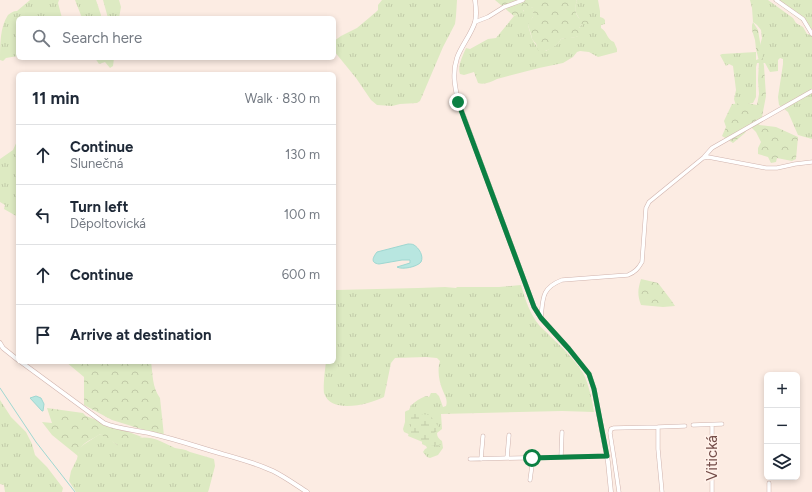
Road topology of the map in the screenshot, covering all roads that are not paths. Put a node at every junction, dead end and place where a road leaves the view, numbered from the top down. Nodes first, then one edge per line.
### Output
1 (475, 0) edge
2 (523, 0) edge
3 (776, 0) edge
4 (475, 22) junction
5 (812, 34) edge
6 (812, 91) edge
7 (703, 158) junction
8 (812, 162) edge
9 (541, 318) junction
10 (0, 343) edge
11 (16, 358) edge
12 (24, 364) edge
13 (712, 424) junction
14 (722, 424) dead end
15 (693, 425) dead end
16 (685, 426) dead end
17 (658, 427) junction
18 (562, 432) dead end
19 (509, 435) dead end
20 (483, 436) dead end
21 (607, 456) junction
22 (561, 457) junction
23 (507, 458) junction
24 (532, 458) junction
25 (470, 459) dead end
26 (481, 459) junction
27 (530, 480) dead end
28 (769, 482) dead end
29 (307, 492) edge
30 (612, 492) edge
31 (618, 492) edge
32 (662, 492) edge
33 (712, 492) edge
34 (769, 492) edge

1 - 4 street
2 - 4 street
3 - 5 street
4 - 9 street
6 - 7 street
7 - 8 street
7 - 9 street
9 - 21 street
10 - 11 street
12 - 29 street
13 - 14 street, Vitická
13 - 15 street, Vitická
13 - 33 street, Vitická
16 - 17 street, Vitická
17 - 31 street, Vitická
17 - 32 street
18 - 22 street
19 - 23 street
20 - 26 street
21 - 22 street
21 - 30 street
22 - 24 street
23 - 24 street
23 - 26 street
24 - 27 street
25 - 26 street
28 - 34 street

